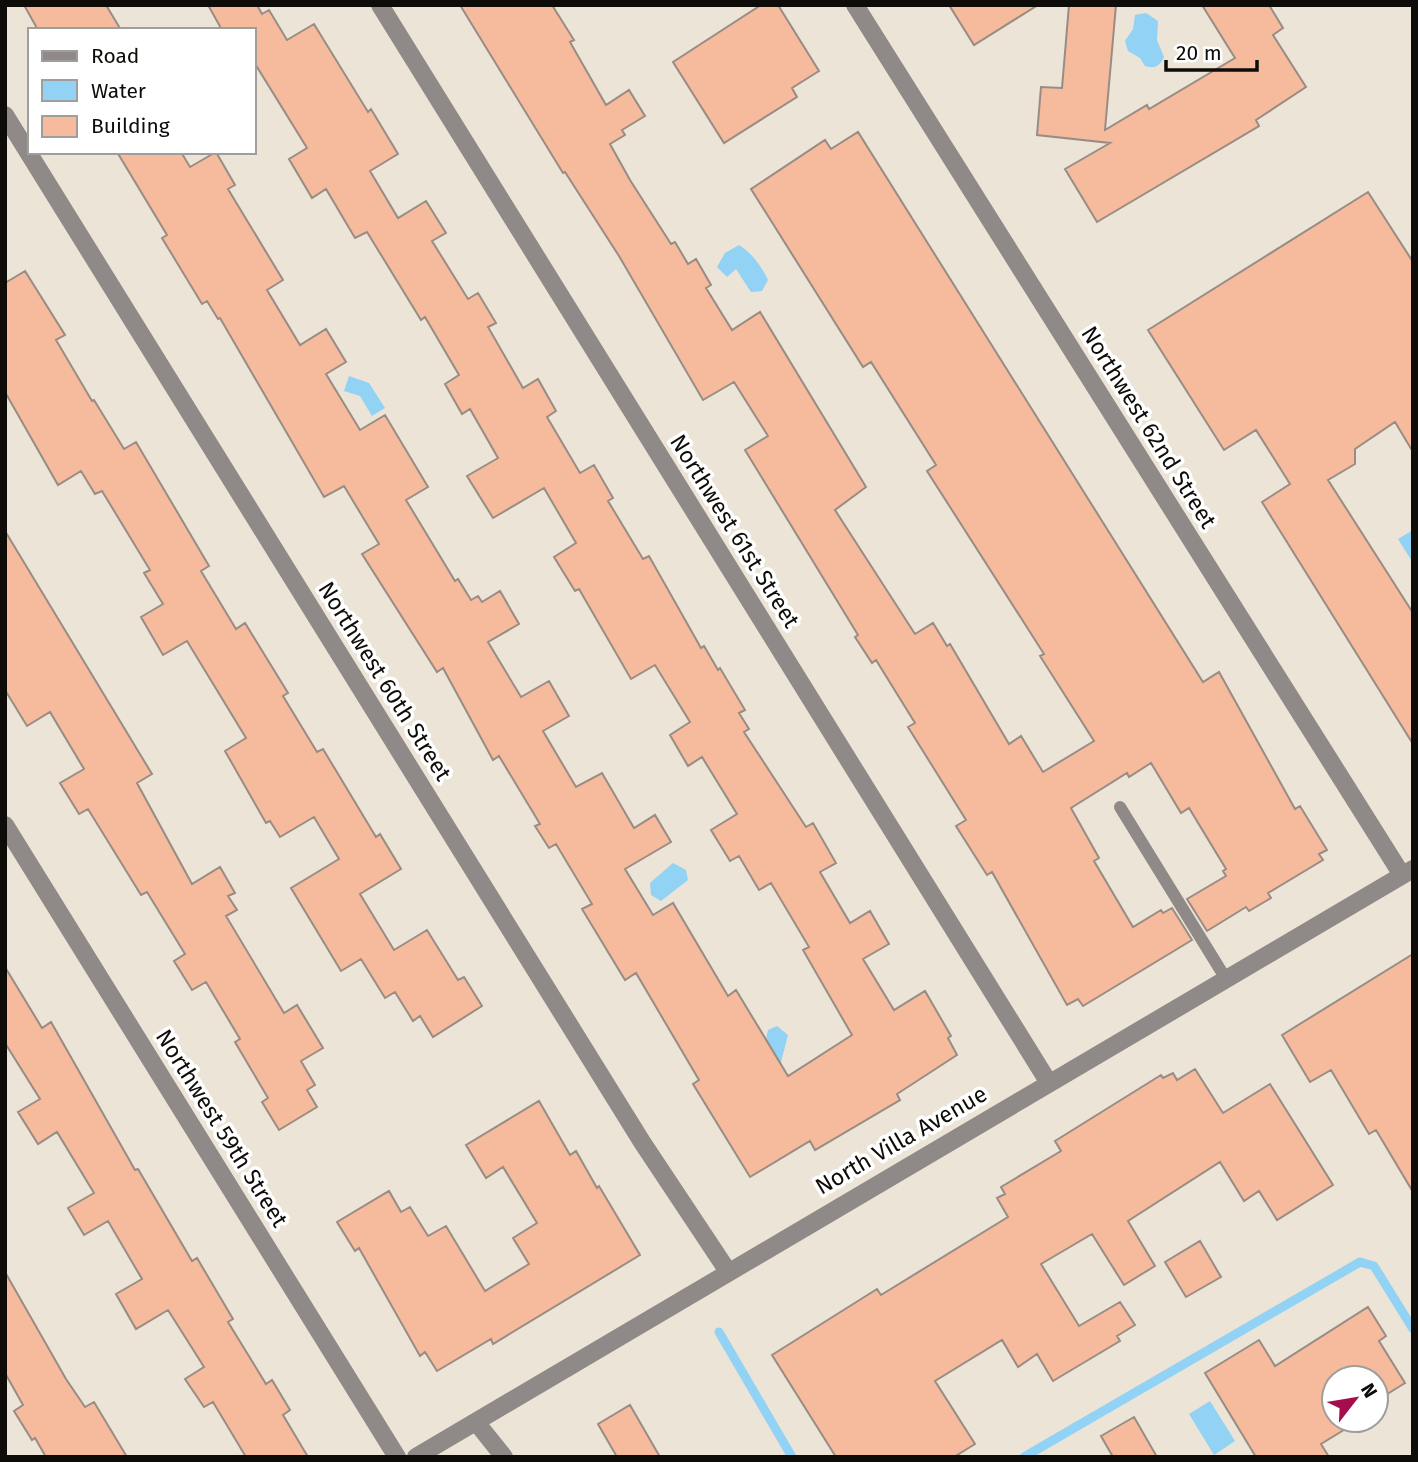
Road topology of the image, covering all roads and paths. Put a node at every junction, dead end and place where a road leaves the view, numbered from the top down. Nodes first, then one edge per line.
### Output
1 (380, 5) edge
2 (855, 5) edge
3 (5, 115) edge
4 (28, 152) edge
5 (29, 154) edge
6 (1120, 807) dead end
7 (5, 825) edge
8 (1407, 872) edge
9 (1226, 979) junction
10 (1049, 1083) junction
11 (727, 1270) junction
12 (476, 1422) junction
13 (397, 1457) edge
14 (416, 1457) edge
15 (505, 1457) edge

1 - 10 street, Northwest 61st Street
2 - 8 street, Northwest 62nd Street
3 - 4 street, Northwest 60th Street
5 - 11 street, Northwest 60th Street
6 - 9 lane
7 - 13 street, Northwest 59th Street
8 - 9 street, North Villa Avenue
9 - 10 street, North Villa Avenue
10 - 11 street, North Villa Avenue
11 - 12 street, North Villa Avenue
12 - 14 street, North Villa Avenue
12 - 15 street

